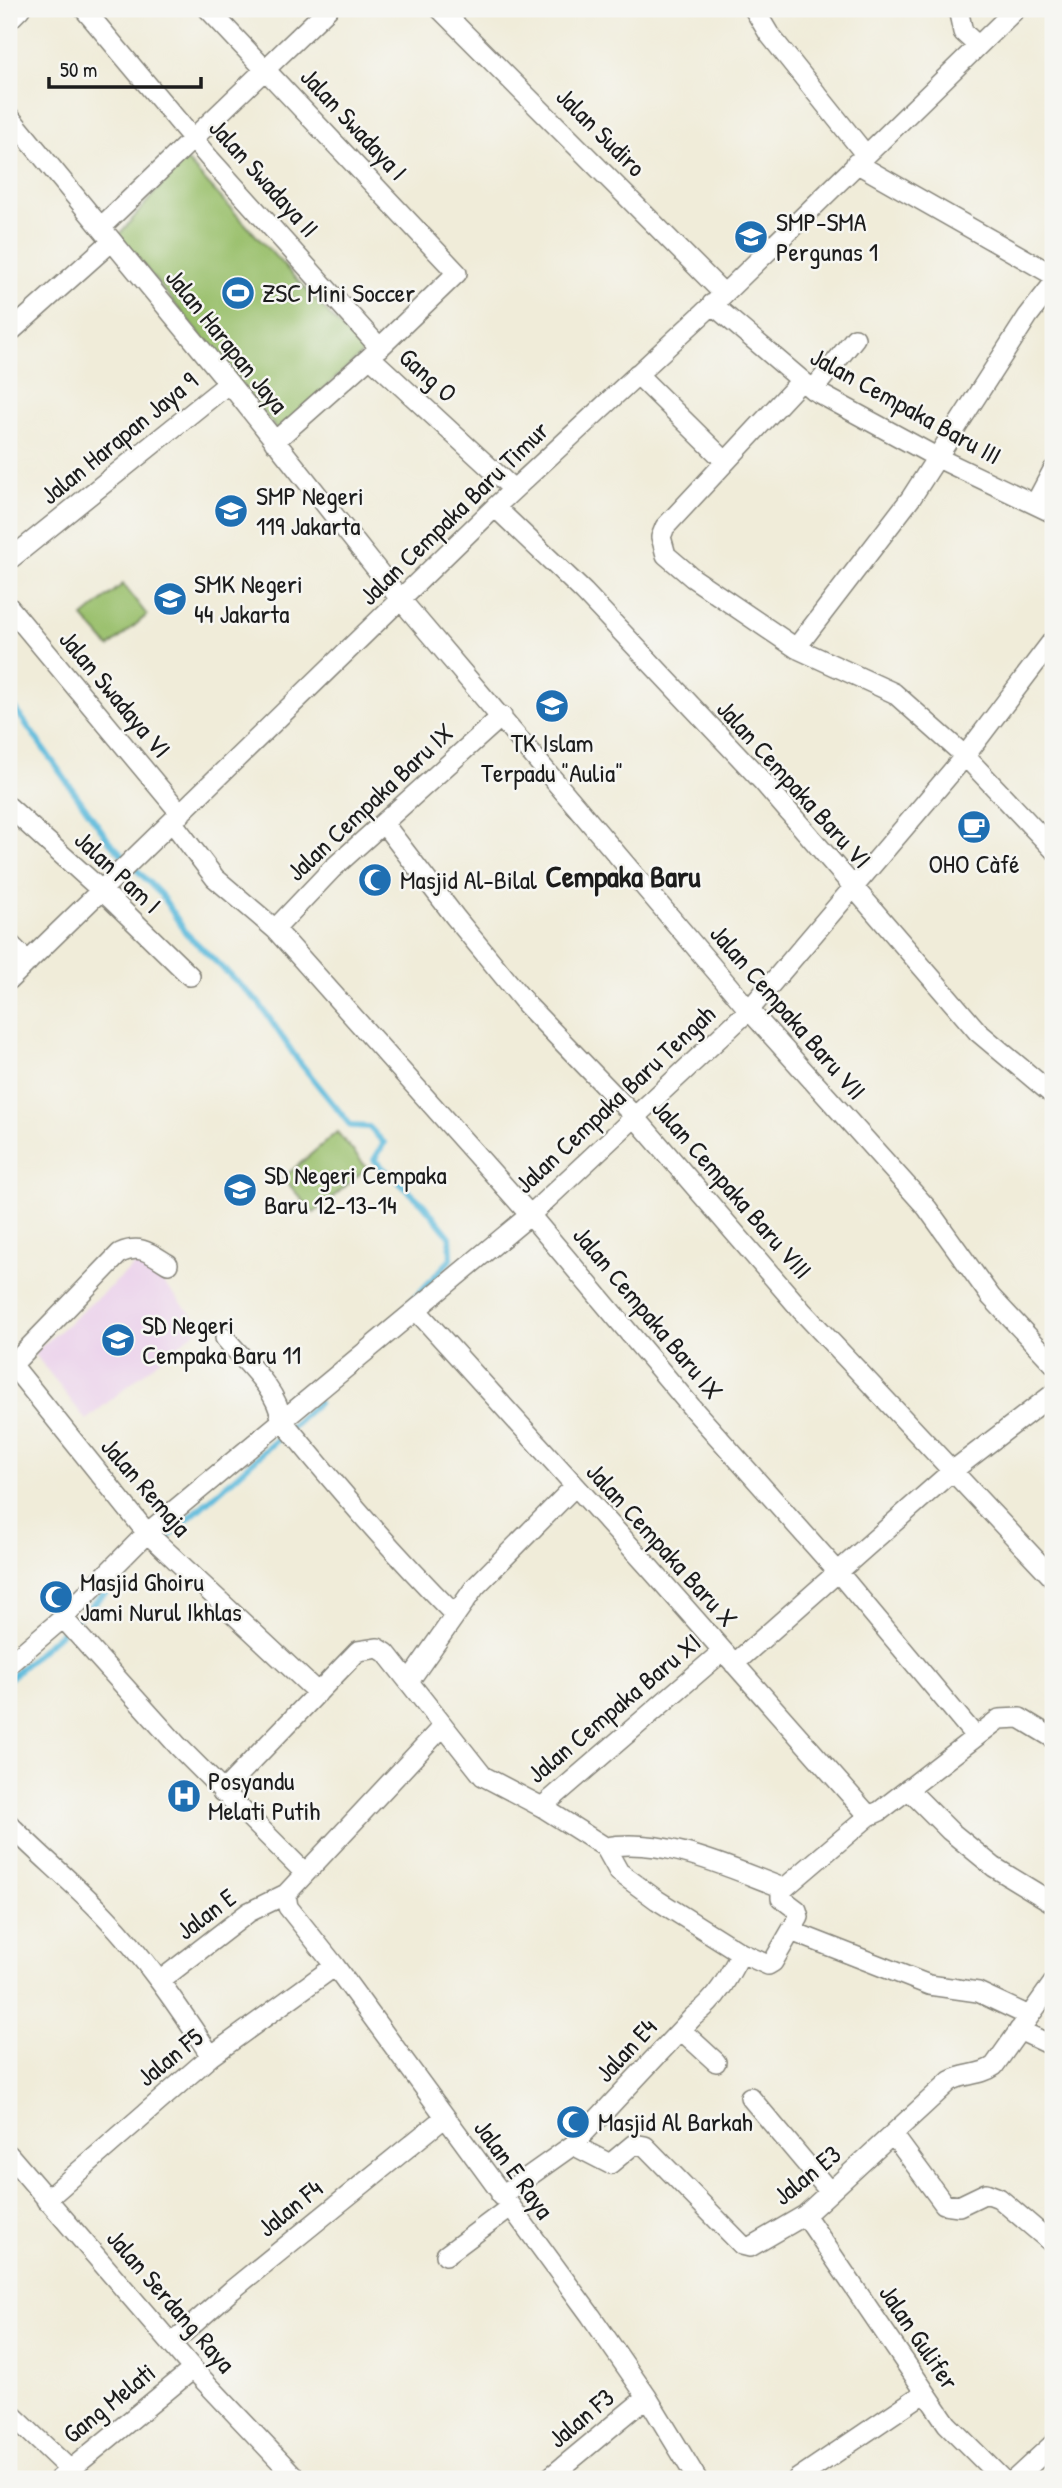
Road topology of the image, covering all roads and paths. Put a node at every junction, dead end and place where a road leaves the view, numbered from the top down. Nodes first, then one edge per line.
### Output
1 (20, 9) edge
2 (84, 9) edge
3 (208, 9) edge
4 (328, 9) edge
5 (440, 9) edge
6 (754, 9) edge
7 (958, 9) edge
8 (1016, 9) edge
9 (9, 20) edge
10 (977, 45) junction
11 (268, 69) junction
12 (9, 116) edge
13 (194, 139) junction
14 (861, 159) junction
15 (106, 234) junction
16 (1053, 275) edge
17 (1053, 284) edge
18 (718, 299) junction
19 (10, 330) edge
20 (855, 338) dead end
21 (375, 353) junction
22 (637, 374) junction
23 (229, 383) junction
24 (807, 386) junction
25 (275, 442) junction
26 (938, 458) junction
27 (725, 461) junction
28 (1053, 470) edge
29 (513, 489) junction
30 (1035, 504) junction
31 (495, 507) junction
32 (1053, 513) edge
33 (9, 560) edge
34 (401, 600) junction
35 (9, 607) edge
36 (796, 648) junction
37 (1050, 652) edge
38 (502, 716) junction
39 (965, 756) junction
40 (9, 807) edge
41 (177, 818) junction
42 (384, 824) junction
43 (1053, 849) edge
44 (852, 888) junction
45 (100, 891) junction
46 (275, 929) junction
47 (9, 943) edge
48 (28, 962) junction
49 (190, 976) dead end
50 (9, 980) edge
51 (749, 1010) junction
52 (1053, 1094) edge
53 (635, 1117) junction
54 (530, 1214) junction
55 (168, 1264) dead end
56 (412, 1314) junction
57 (225, 1338) dead end
58 (10, 1363) edge
59 (1053, 1363) edge
60 (1053, 1394) edge
61 (288, 1428) junction
62 (951, 1472) junction
63 (574, 1487) junction
64 (157, 1543) junction
65 (838, 1572) junction
66 (1053, 1578) edge
67 (454, 1614) junction
68 (67, 1623) junction
69 (729, 1658) junction
70 (9, 1664) edge
71 (410, 1680) junction
72 (318, 1693) junction
73 (443, 1726) junction
74 (975, 1736) junction
75 (1053, 1738) edge
76 (908, 1789) junction
77 (222, 1792) junction
78 (542, 1807) junction
79 (869, 1816) junction
80 (9, 1824) edge
81 (605, 1847) junction
82 (304, 1872) junction
83 (783, 1888) junction
84 (286, 1894) junction
85 (1053, 1903) edge
86 (791, 1931) junction
87 (741, 1952) junction
88 (335, 1966) junction
89 (161, 1980) junction
90 (1053, 1983) edge
91 (1024, 2023) junction
92 (681, 2030) junction
93 (1053, 2046) edge
94 (211, 2056) junction
95 (716, 2062) dead end
96 (750, 2096) dead end
97 (444, 2118) junction
98 (894, 2136) junction
99 (573, 2145) junction
100 (9, 2155) edge
101 (830, 2192) junction
102 (46, 2200) junction
103 (505, 2202) junction
104 (805, 2215) junction
105 (1053, 2244) edge
106 (446, 2255) dead end
107 (172, 2343) junction
108 (193, 2369) junction
109 (924, 2393) junction
110 (647, 2396) junction
111 (9, 2412) edge
112 (1051, 2451) edge
113 (64, 2474) edge
114 (297, 2479) edge
115 (548, 2479) edge
116 (697, 2479) edge
117 (797, 2479) edge
118 (1002, 2479) edge
119 (1015, 2479) edge

1 - 9 street
2 - 13 street, Jalan Swadaya II
3 - 11 street, Jalan Swadaya I
4 - 11 street
5 - 18 street, Jalan Sudiro
6 - 14 street
7 - 10 street
8 - 10 street, Jalan Cempaka Baru Timur
10 - 14 street, Jalan Cempaka Baru Timur
11 - 13 street
11 - 21 street, Jalan Swadaya I
12 - 15 street, Jalan Harapan Jaya
13 - 15 street
13 - 21 street, Jalan Swadaya II
14 - 16 street
14 - 18 street, Jalan Cempaka Baru Timur
15 - 19 street
15 - 23 street, Jalan Harapan Jaya
17 - 26 street
18 - 22 street, Jalan Cempaka Baru Timur
18 - 24 street, Jalan Cempaka Baru III
20 - 24 street
21 - 25 street, Gang O
21 - 29 street, Gang O
22 - 27 street
22 - 29 street, Jalan Cempaka Baru Timur
23 - 25 street, Jalan Harapan Jaya
23 - 33 street, Jalan Harapan Jaya 9
24 - 26 street, Jalan Cempaka Baru III
24 - 27 street
25 - 34 street, Jalan Harapan Jaya
26 - 30 street, Jalan Cempaka Baru III
26 - 36 street
27 - 36 street
28 - 30 street
29 - 31 street, Jalan Cempaka Baru Timur
30 - 32 street, Jalan Cempaka Baru III
31 - 34 street, Jalan Cempaka Baru Timur
31 - 44 street, Jalan Cempaka Baru VI
34 - 38 street, Jalan Cempaka Baru VII
34 - 41 street, Jalan Cempaka Baru Timur
35 - 41 street, Jalan Swadaya VI
36 - 39 street
37 - 39 street, Jalan Cempaka Baru Tengah
38 - 42 street, Jalan Cempaka Baru IX
38 - 51 street, Jalan Cempaka Baru VII
39 - 43 street
39 - 44 street, Jalan Cempaka Baru Tengah
40 - 45 street, Jalan Pam I
41 - 45 street, Jalan Cempaka Baru Timur
41 - 46 street, Jalan Cempaka Baru IX
42 - 46 street, Jalan Cempaka Baru IX
42 - 53 street, Jalan Cempaka Baru VIII
44 - 51 street, Jalan Cempaka Baru Tengah
44 - 52 street, Jalan Cempaka Baru VI
45 - 48 street, Jalan Cempaka Baru Timur
45 - 49 street, Jalan Pam I
46 - 54 street, Jalan Cempaka Baru IX
47 - 48 street
48 - 50 street, Jalan Cempaka Baru Timur
51 - 53 street, Jalan Cempaka Baru Tengah
51 - 59 street, Jalan Cempaka Baru VII
53 - 54 street, Jalan Cempaka Baru Tengah
53 - 62 street, Jalan Cempaka Baru VIII
54 - 56 street, Jalan Cempaka Baru Tengah
54 - 65 street, Jalan Cempaka Baru IX
55 - 58 street
56 - 61 street, Jalan Cempaka Baru Tengah
56 - 63 street, Jalan Cempaka Baru X
57 - 61 street
58 - 64 street, Jalan Remaja
60 - 62 street, Jalan Cempaka Baru XI
61 - 64 street, Jalan Cempaka Baru Tengah
61 - 67 street
62 - 65 street, Jalan Cempaka Baru XI
62 - 66 street, Jalan Cempaka Baru VIII
63 - 67 street
63 - 69 street, Jalan Cempaka Baru X
64 - 68 street, Jalan Cempaka Baru Tengah
64 - 72 street, Jalan Remaja
65 - 69 street, Jalan Cempaka Baru XI
65 - 74 street, Jalan Cempaka Baru IX
67 - 71 street
68 - 70 street, Jalan Cempaka Baru Tengah
68 - 77 street
69 - 78 street, Jalan Cempaka Baru XI
69 - 79 street, Jalan Cempaka Baru X
71 - 72 street, Jalan Cempaka Baru XI
71 - 73 street, Jalan Cempaka Baru XI
72 - 77 street
73 - 78 street, Jalan Cempaka Baru XI
73 - 82 street
74 - 75 street
74 - 76 street
76 - 79 street
76 - 85 street
77 - 82 street
78 - 81 street
79 - 83 street
80 - 89 street
81 - 83 street
81 - 87 street
82 - 84 street
83 - 86 street
84 - 88 street, Jalan E Raya
84 - 89 street, Jalan E
86 - 87 street
86 - 91 street
87 - 92 street, Jalan E4
88 - 94 street, Jalan F5
88 - 97 street, Jalan E Raya
89 - 94 street
90 - 91 street, Jalan E3
91 - 93 street
91 - 98 street, Jalan E3
92 - 95 street
92 - 99 street, Jalan E4
94 - 102 street, Jalan F5
96 - 101 street
97 - 103 street, Jalan E Raya
97 - 107 street, Jalan F4
98 - 101 street, Jalan E3
98 - 105 street
99 - 103 street, Jalan E4
99 - 104 street, Jalan E3
100 - 102 street, Jalan Serdang Raya
101 - 104 street, Jalan E3
102 - 107 street, Jalan Serdang Raya
103 - 106 street, Jalan E4
103 - 110 street, Jalan E Raya
104 - 109 street, Jalan Gulifer
107 - 108 street, Jalan Serdang Raya
108 - 113 street, Gang Melati
108 - 114 street, Jalan Serdang Raya
109 - 117 street
109 - 118 street, Jalan Gulifer
110 - 115 street, Jalan F3
110 - 116 street, Jalan E Raya
111 - 113 street
112 - 119 street

